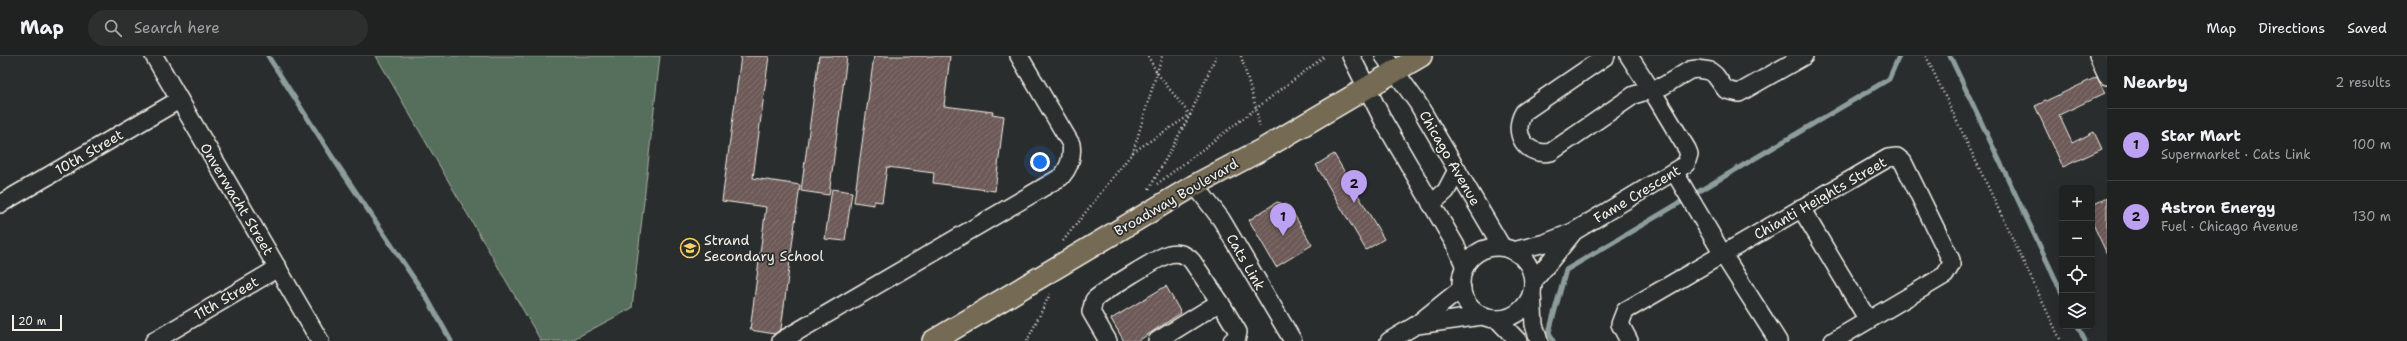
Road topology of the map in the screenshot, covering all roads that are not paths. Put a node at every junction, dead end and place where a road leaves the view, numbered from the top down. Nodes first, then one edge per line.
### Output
1 (154, 56) edge
2 (1019, 56) edge
3 (1351, 56) edge
4 (1421, 56) edge
5 (1606, 56) edge
6 (1629, 56) edge
7 (1804, 56) edge
8 (2098, 56) edge
9 (1390, 63) edge
10 (2107, 76) edge
11 (1367, 88) junction
12 (1650, 90) junction
13 (179, 100) junction
14 (1457, 170) junction
15 (1676, 173) junction
16 (1195, 185) junction
17 (0, 204) edge
18 (1431, 204) junction
19 (1801, 208) junction
20 (1573, 232) junction
21 (1508, 249) junction
22 (1722, 253) junction
23 (1465, 267) junction
24 (278, 268) junction
25 (1462, 288) junction
26 (1533, 288) junction
27 (1220, 302) junction
28 (1490, 317) junction
29 (1868, 320) junction
30 (1416, 325) junction
31 (958, 333) edge
32 (1235, 336) edge
33 (154, 341) edge
34 (320, 341) edge
35 (781, 341) edge
36 (933, 341) edge
37 (1108, 341) edge
38 (1157, 341) edge
39 (1293, 341) edge
40 (1389, 341) edge
41 (1518, 341) edge
42 (1539, 341) edge
43 (1629, 341) edge
44 (1778, 341) edge
45 (1833, 341) edge

1 - 13 street, Onverwacht Street
2 - 35 street
3 - 11 street
4 - 9 main road, Broadway Boulevard
5 - 12 street
6 - 12 street
7 - 12 street
8 - 10 street
9 - 11 main road, Broadway Boulevard
9 - 14 street, Chicago Avenue
11 - 16 main road, Broadway Boulevard
11 - 18 street
12 - 15 street, Fame Crescent
13 - 17 street, 10th Street
13 - 24 street, Onverwacht Street
14 - 18 street
14 - 21 street, Chicago Avenue
15 - 20 street, Fame Crescent
15 - 22 street
16 - 31 main road, Broadway Boulevard
16 - 39 street, Cats Link
18 - 23 street
19 - 22 street, Chianti Heights Street
19 - 29 street
19 - 29 street, Chianti Heights Street
20 - 21 street, Fame Crescent
20 - 26 street, Fame Crescent
21 - 23 street
21 - 26 street
22 - 43 street, Chianti Heights Street
22 - 44 street
23 - 25 street
24 - 33 street, 11th Street
24 - 34 street, Onverwacht Street
25 - 28 street
25 - 30 street
26 - 28 street
26 - 42 street
27 - 32 street
27 - 37 street
27 - 38 street
28 - 30 street
28 - 41 street
29 - 45 street, Chianti Heights Street
30 - 40 street
31 - 36 main road, Broadway Boulevard

